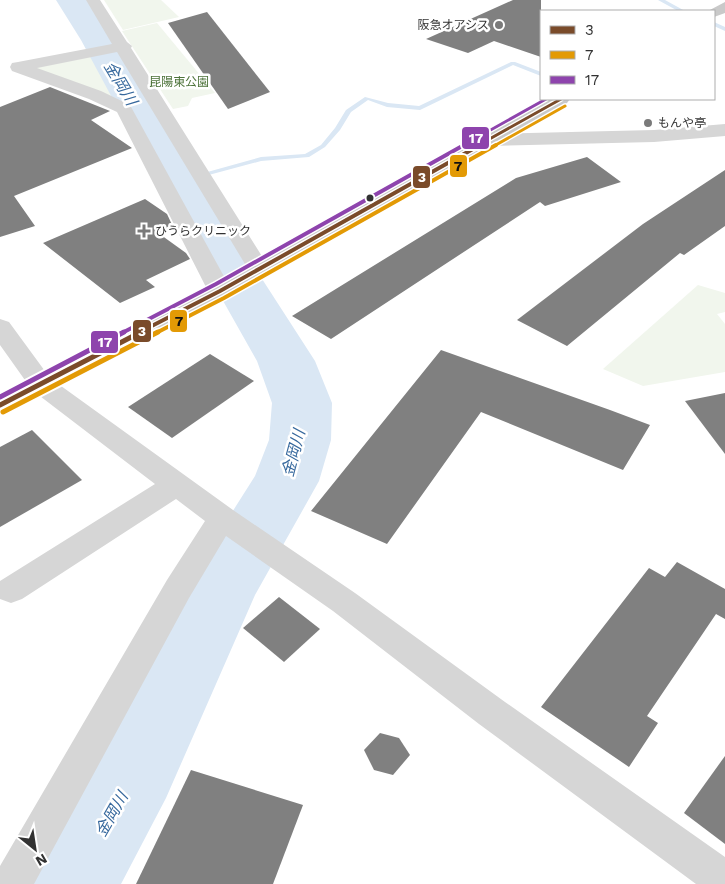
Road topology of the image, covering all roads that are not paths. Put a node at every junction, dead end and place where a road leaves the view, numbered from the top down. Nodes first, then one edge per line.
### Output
1 (93, 0) edge
2 (124, 46) junction
3 (9, 69) edge
4 (559, 100) edge
5 (158, 102) junction
6 (124, 109) junction
7 (722, 132) edge
8 (487, 140) junction
9 (239, 280) junction
10 (0, 327) edge
11 (41, 384) junction
12 (0, 405) edge
13 (177, 484) junction
14 (238, 529) junction
15 (11, 590) dead end
16 (725, 882) edge
17 (12, 884) edge

1 - 2 street
2 - 3 street
2 - 5 street
3 - 6 street
4 - 8 main road
5 - 6 street
5 - 9 street
6 - 9 street
7 - 8 street
8 - 9 main road
9 - 11 main road
10 - 11 street
11 - 12 main road
11 - 13 street
13 - 14 street
13 - 15 street
14 - 16 street
14 - 17 street

